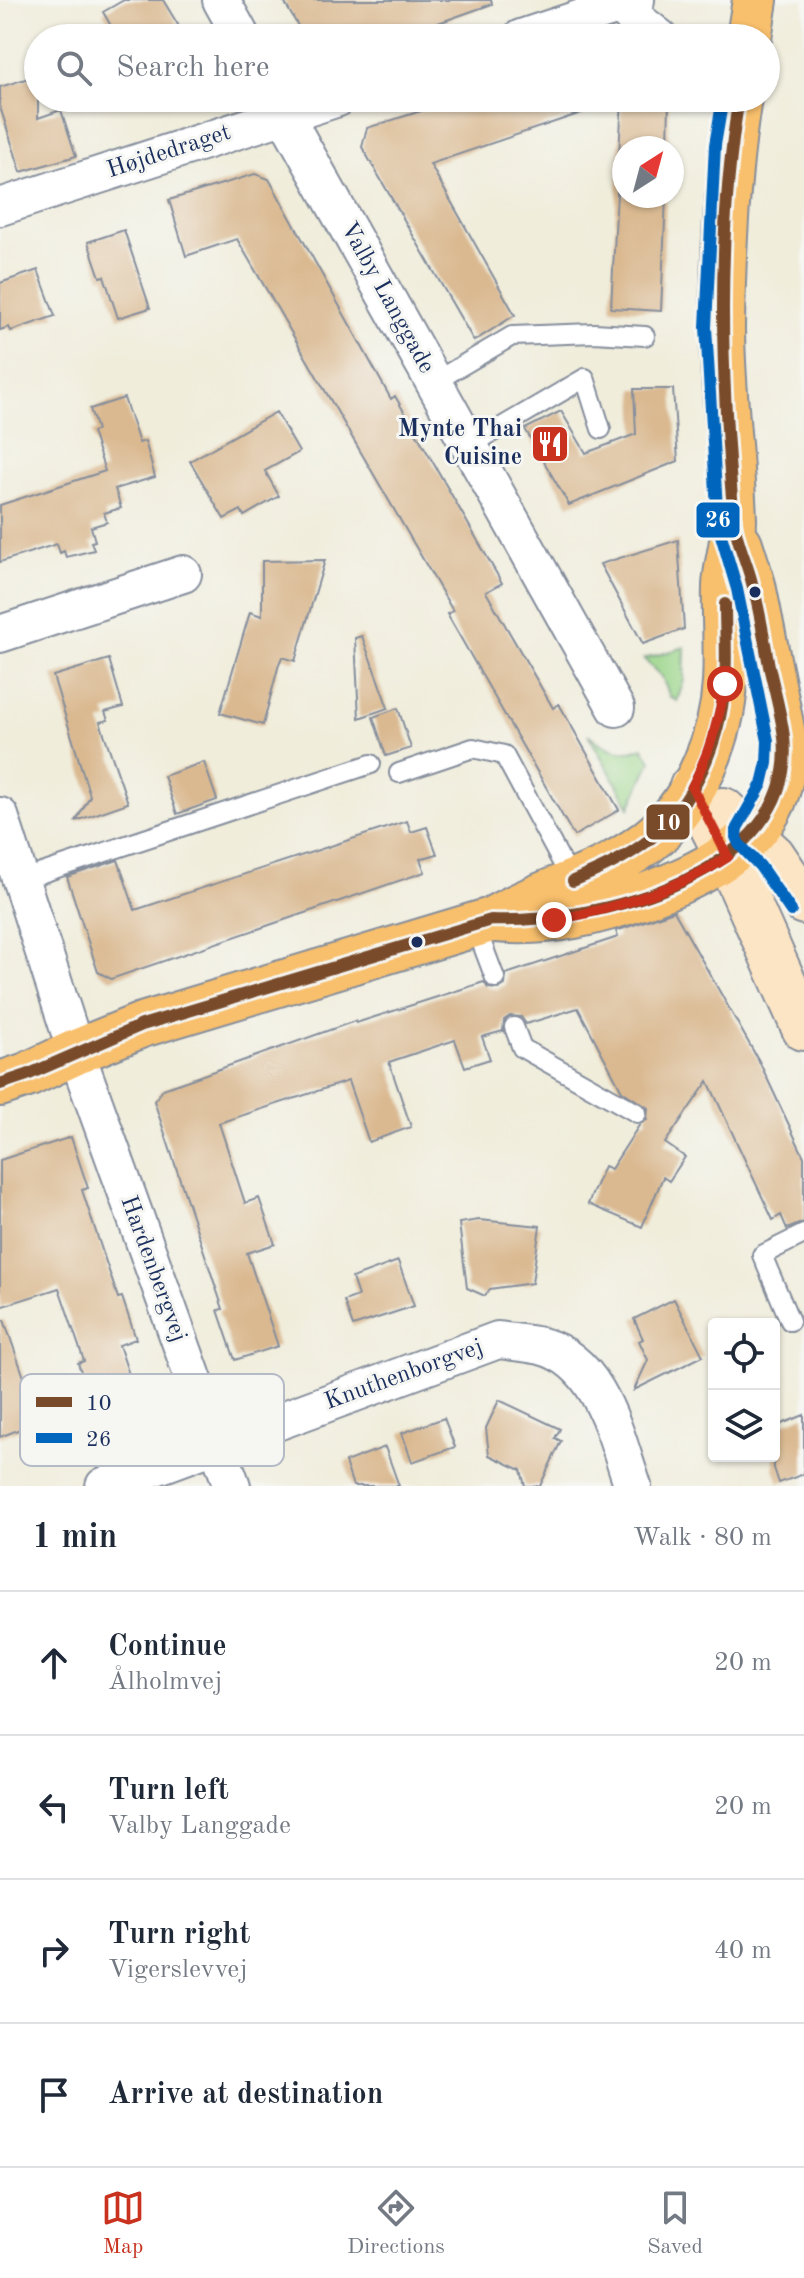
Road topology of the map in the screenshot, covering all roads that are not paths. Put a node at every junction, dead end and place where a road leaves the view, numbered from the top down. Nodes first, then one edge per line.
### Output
1 (221, 0) edge
2 (755, 0) edge
3 (628, 3) edge
4 (234, 24) edge
5 (564, 24) edge
6 (647, 24) edge
7 (751, 24) edge
8 (266, 112) edge
9 (283, 112) edge
10 (736, 112) edge
11 (0, 207) edge
12 (645, 336) dead end
13 (434, 382) junction
14 (601, 429) dead end
15 (469, 446) junction
16 (734, 524) junction
17 (183, 574) dead end
18 (0, 634) edge
19 (616, 708) dead end
20 (794, 762) edge
21 (371, 764) dead end
22 (399, 773) dead end
23 (692, 787) junction
24 (0, 816) edge
25 (740, 846) junction
26 (21, 880) junction
27 (572, 881) junction
28 (804, 902) edge
29 (483, 922) junction
30 (495, 978) dead end
31 (514, 1027) dead end
32 (804, 1028) edge
33 (76, 1052) junction
34 (0, 1084) edge
35 (637, 1113) dead end
36 (804, 1234) edge
37 (790, 1321) dead end
38 (192, 1374) edge
39 (284, 1419) edge
40 (158, 1466) edge
41 (225, 1466) edge
42 (104, 1486) edge
43 (232, 1486) edge
44 (633, 1486) edge

1 - 4 street
2 - 7 main road
3 - 5 street
3 - 6 street
8 - 11 street, Højdedraget
9 - 13 street, Valby Langgade
10 - 16 main road
12 - 13 lane
13 - 15 street, Valby Langgade
14 - 15 lane
15 - 19 street, Valby Langgade
16 - 20 main road
16 - 23 main road
17 - 18 street
20 - 25 main road
21 - 26 lane
22 - 27 lane
23 - 25 street
23 - 27 main road
24 - 26 street, Hardenbergvej
25 - 28 street
25 - 29 main road
25 - 32 street
26 - 33 street, Hardenbergvej
27 - 29 main road
29 - 30 lane
29 - 33 main road
31 - 35 lane
33 - 34 main road
33 - 38 street, Hardenbergvej
36 - 37 lane
39 - 44 street, Knuthenborgvej
40 - 42 street, Knuthenborgvej
41 - 43 street, Hardenbergvej

